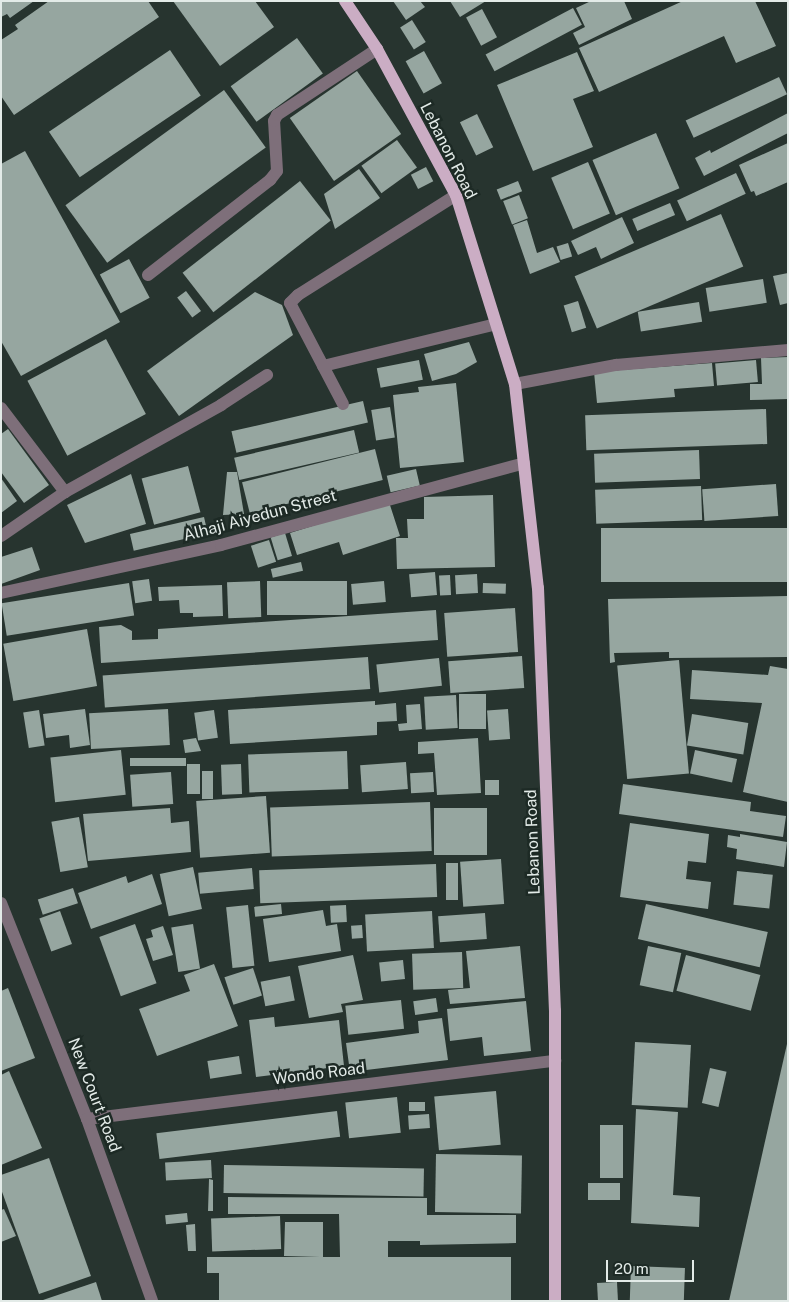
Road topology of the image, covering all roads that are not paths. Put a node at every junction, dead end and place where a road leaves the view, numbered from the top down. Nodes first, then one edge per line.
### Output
1 (344, 1) edge
2 (377, 49) junction
3 (456, 195) junction
4 (148, 275) dead end
5 (496, 324) junction
6 (788, 350) edge
7 (323, 366) junction
8 (267, 375) dead end
9 (515, 384) junction
10 (343, 404) dead end
11 (1, 408) edge
12 (524, 462) junction
13 (65, 492) junction
14 (1, 536) edge
15 (1, 593) edge
16 (1, 903) edge
17 (555, 1061) junction
18 (87, 1118) junction
19 (152, 1301) edge
20 (555, 1301) edge

1 - 2 main road, Lebanon Road
2 - 3 main road, Lebanon Road
2 - 4 street
3 - 5 main road, Lebanon Road
3 - 7 street
5 - 7 street
5 - 9 main road, Lebanon Road
6 - 9 street
7 - 10 street
8 - 13 street
9 - 12 main road, Lebanon Road
11 - 13 street
12 - 15 street, Alhaji Aiyedun Street
12 - 17 main road, Lebanon Road
13 - 14 street
16 - 18 street, New Court Road
17 - 18 street, Wondo Road
17 - 20 main road, Lebanon Road
18 - 19 street, New Court Road

